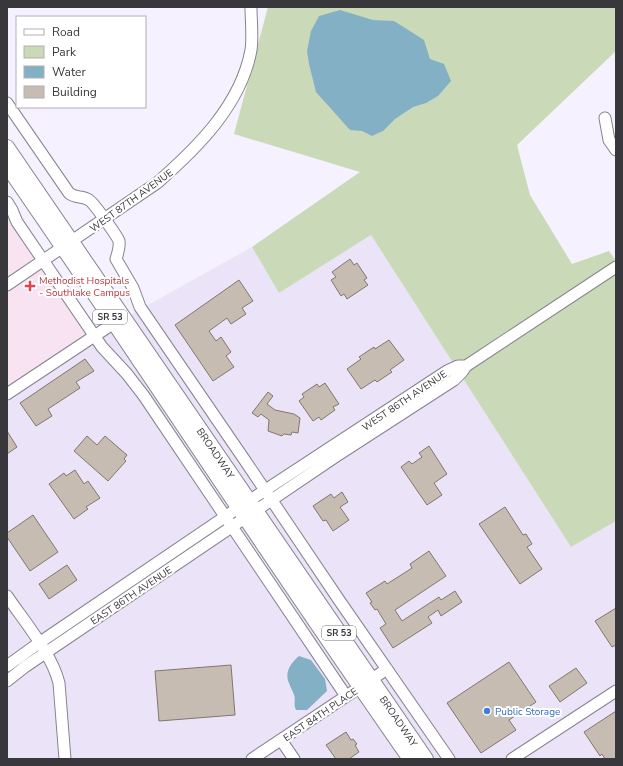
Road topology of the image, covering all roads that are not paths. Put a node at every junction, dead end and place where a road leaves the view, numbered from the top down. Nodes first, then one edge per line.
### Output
1 (251, 7) edge
2 (7, 103) edge
3 (605, 118) dead end
4 (7, 147) edge
5 (616, 150) edge
6 (7, 166) edge
7 (7, 202) edge
8 (104, 219) junction
9 (67, 244) junction
10 (44, 260) junction
11 (616, 267) edge
12 (7, 285) edge
13 (114, 323) junction
14 (133, 332) junction
15 (94, 335) junction
16 (466, 366) junction
17 (7, 394) edge
18 (265, 491) junction
19 (272, 501) junction
20 (247, 510) junction
21 (226, 517) junction
22 (232, 527) junction
23 (7, 596) edge
24 (39, 643) junction
25 (46, 653) junction
26 (7, 666) edge
27 (387, 669) junction
28 (7, 682) edge
29 (366, 683) junction
30 (616, 691) edge
31 (346, 696) junction
32 (281, 740) junction
33 (65, 759) edge
34 (252, 759) edge
35 (294, 759) edge
36 (410, 759) edge
37 (426, 759) edge
38 (449, 759) edge
39 (512, 759) edge

1 - 8 street, WEST 87TH AVENUE
2 - 8 street
3 - 5 street
4 - 9 main road, BROADWAY / SR 53
6 - 9 main road, BROADWAY / SR 53
7 - 10 street
8 - 9 street, WEST 87TH AVENUE
8 - 18 street
9 - 10 street, WEST 87TH AVENUE
9 - 13 main road, BROADWAY / SR 53
9 - 14 main road, BROADWAY / SR 53
10 - 12 street, WEST 87TH AVENUE
10 - 15 street
11 - 16 street
13 - 14 street
13 - 15 street
13 - 20 main road, BROADWAY / SR 53
14 - 20 main road, BROADWAY / SR 53
15 - 17 street
15 - 21 street
16 - 18 street, WEST 86TH AVENUE
16 - 19 street, WEST 86TH AVENUE
18 - 19 street
18 - 20 street, WEST 86TH AVENUE
19 - 20 street, WEST 86TH AVENUE
19 - 27 street
20 - 21 street, EAST 86TH AVENUE
20 - 22 street, EAST 86TH AVENUE
20 - 29 main road, BROADWAY / SR 53
21 - 22 street
21 - 24 street, EAST 86TH AVENUE
22 - 25 street, EAST 86TH AVENUE
22 - 31 street
23 - 24 street
24 - 25 street
24 - 26 street, EAST 86TH AVENUE
25 - 28 street, EAST 86TH AVENUE
25 - 33 street
27 - 29 street, EAST 84TH PLACE
27 - 38 street
29 - 31 street, EAST 84TH PLACE
29 - 36 main road, BROADWAY / SR 53
29 - 37 main road, BROADWAY / SR 53
30 - 39 street
31 - 32 street, EAST 84TH PLACE
32 - 34 street, EAST 84TH PLACE
32 - 35 street

